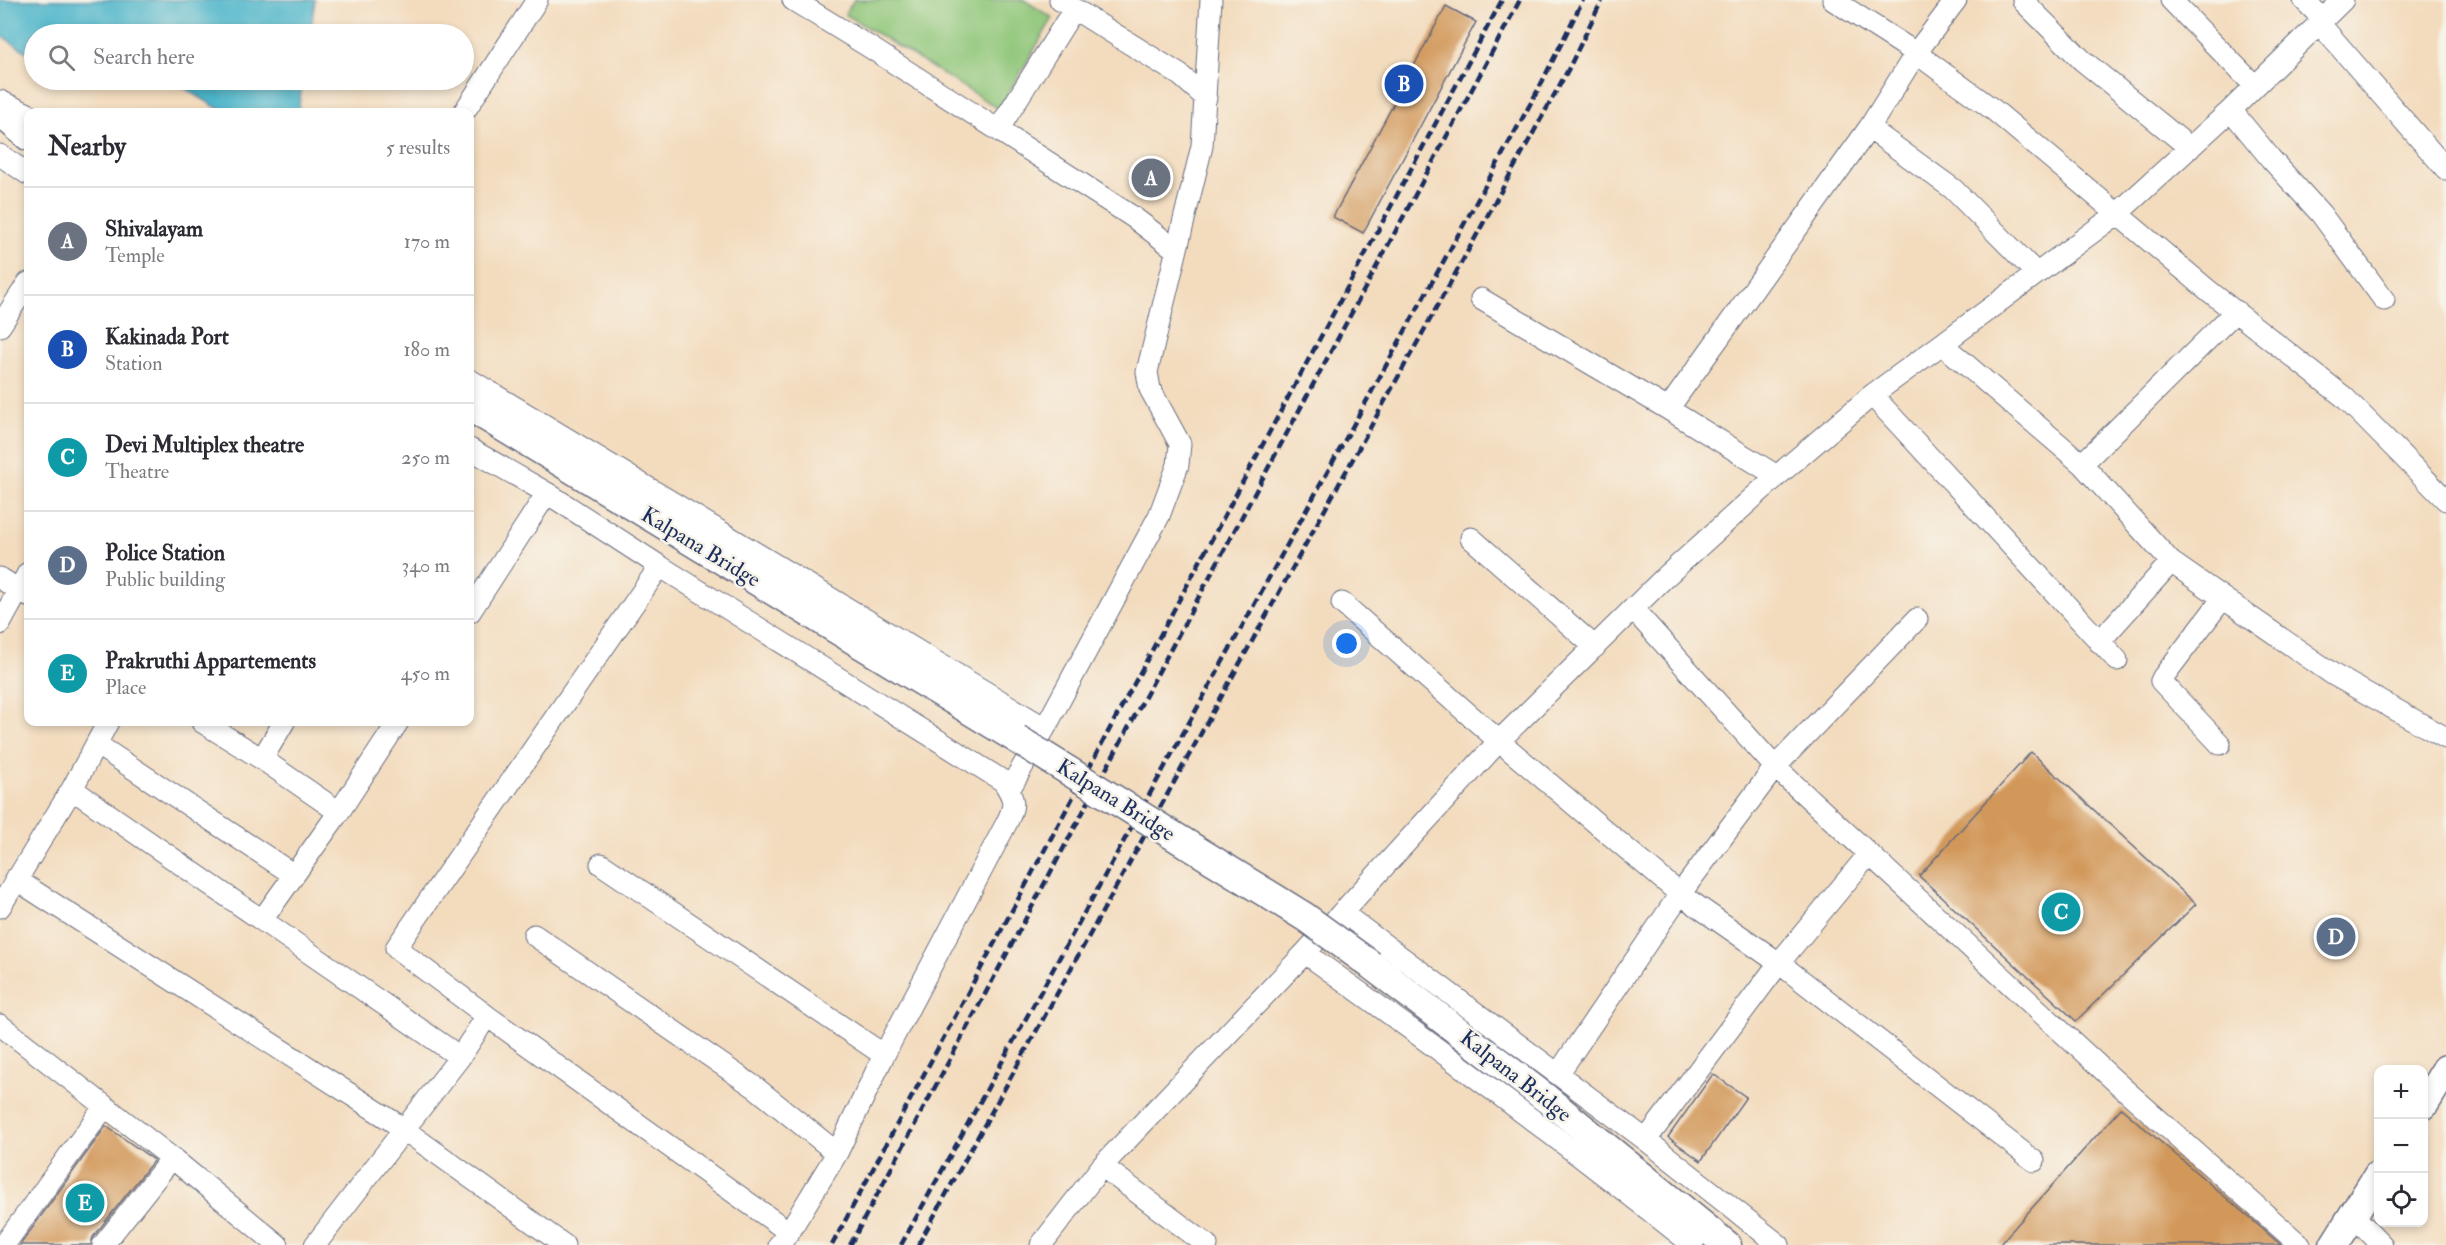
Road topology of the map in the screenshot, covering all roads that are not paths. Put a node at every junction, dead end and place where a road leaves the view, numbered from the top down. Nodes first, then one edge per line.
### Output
1 (537, 0) edge
2 (792, 0) edge
3 (1211, 0) edge
4 (1833, 0) edge
5 (1956, 0) edge
6 (2171, 0) edge
7 (2304, 0) edge
8 (2343, 0) edge
9 (2023, 1) edge
10 (1067, 4) edge
11 (815, 6) edge
12 (2321, 21) junction
13 (1916, 53) junction
14 (2255, 86) junction
15 (1206, 99) junction
16 (0, 101) edge
17 (467, 108) edge
18 (2231, 110) junction
19 (0, 112) edge
20 (24, 112) edge
21 (1869, 128) junction
22 (998, 130) junction
23 (24, 133) edge
24 (0, 137) edge
25 (24, 145) edge
26 (2190, 148) junction
27 (0, 155) edge
28 (2446, 169) edge
29 (24, 171) edge
30 (2117, 214) junction
31 (1175, 249) junction
32 (2036, 273) junction
33 (24, 289) edge
34 (1481, 299) dead end
35 (2384, 300) dead end
36 (2235, 311) junction
37 (0, 326) edge
38 (1942, 344) junction
39 (474, 382) edge
40 (1872, 395) junction
41 (474, 409) edge
42 (1668, 409) junction
43 (474, 451) edge
44 (2082, 464) junction
45 (1777, 476) junction
46 (547, 493) junction
47 (2446, 500) edge
48 (1471, 538) dead end
49 (2171, 562) junction
50 (658, 565) junction
51 (0, 578) edge
52 (24, 586) edge
53 (24, 588) edge
54 (2223, 598) junction
55 (1342, 603) dead end
56 (474, 606) edge
57 (1633, 609) junction
58 (1917, 619) dead end
59 (0, 624) edge
60 (2099, 642) junction
61 (1595, 647) junction
62 (2117, 660) dead end
63 (106, 726) edge
64 (208, 726) edge
65 (282, 726) edge
66 (395, 726) edge
67 (1045, 728) junction
68 (2446, 738) edge
69 (1499, 741) junction
70 (96, 744) junction
71 (2220, 744) dead end
72 (262, 759) junction
73 (1775, 767) junction
74 (72, 789) junction
75 (1009, 790) junction
76 (339, 812) junction
77 (1869, 855) junction
78 (601, 864) dead end
79 (294, 874) junction
80 (15, 879) junction
81 (1680, 894) junction
82 (0, 907) edge
83 (1342, 913) junction
84 (262, 920) junction
85 (534, 935) dead end
86 (1305, 953) junction
87 (1779, 963) junction
88 (487, 1016) junction
89 (0, 1025) edge
90 (884, 1055) junction
91 (460, 1057) junction
92 (2446, 1070) edge
93 (1558, 1074) junction
94 (2428, 1099) edge
95 (105, 1106) junction
96 (404, 1130) junction
97 (1646, 1140) junction
98 (837, 1153) junction
99 (172, 1158) junction
100 (2034, 1161) dead end
101 (1102, 1166) junction
102 (2374, 1183) edge
103 (2353, 1215) junction
104 (784, 1239) edge
105 (4, 1245) edge
106 (103, 1245) edge
107 (278, 1245) edge
108 (315, 1245) edge
109 (564, 1245) edge
110 (1041, 1245) edge
111 (1207, 1245) edge
112 (1693, 1245) edge
113 (1727, 1245) edge
114 (1779, 1245) edge
115 (2300, 1245) edge
116 (2334, 1245) edge
117 (2382, 1245) edge

1 - 17 street
2 - 11 street
3 - 15 street
4 - 13 street
5 - 13 street
6 - 14 street
7 - 12 street
8 - 12 street
9 - 26 street
10 - 15 street
10 - 22 street
11 - 22 street
12 - 14 street
12 - 28 street
13 - 21 street
13 - 30 street
14 - 18 street
15 - 31 street
16 - 20 street
18 - 26 street
18 - 35 street
19 - 23 main road
21 - 32 street
21 - 42 street
22 - 31 street
24 - 25 main road
26 - 30 street
27 - 29 street
30 - 32 street
30 - 36 street
31 - 67 street
32 - 38 street
33 - 37 street
34 - 42 street
36 - 44 street
36 - 47 street
38 - 40 street
38 - 44 street
39 - 67 street
40 - 45 street
40 - 60 street
41 - 113 main road, Kalpana Bridge, bridge
42 - 45 street
43 - 46 street
44 - 49 street
45 - 57 street
46 - 50 street
46 - 56 street
48 - 61 street
49 - 54 street
49 - 60 street
50 - 75 street
50 - 88 street
51 - 52 street
53 - 59 street
54 - 68 street
54 - 71 street
55 - 69 street
57 - 61 street
57 - 73 street
58 - 73 street
60 - 62 street
61 - 69 street
63 - 70 street
64 - 72 street
65 - 72 street
66 - 76 street
67 - 75 street
69 - 81 street
69 - 83 street
70 - 74 street
70 - 79 street
72 - 76 street
73 - 77 street
73 - 81 street
74 - 80 street
74 - 84 street
75 - 90 street
76 - 79 street
77 - 87 street
77 - 115 street
78 - 90 street
79 - 84 street
80 - 82 street
80 - 96 street
81 - 87 street
81 - 93 street
83 - 86 street
83 - 93 street
84 - 91 street
85 - 98 street
86 - 101 street
86 - 112 street
87 - 97 street
87 - 100 street
88 - 91 street
88 - 104 street
89 - 95 street
90 - 98 street
91 - 96 street
92 - 94 main road
93 - 97 street
95 - 99 street
95 - 105 street
96 - 108 street
96 - 109 street
97 - 114 street
98 - 104 street
99 - 106 street
99 - 107 street
101 - 110 street
101 - 111 street
102 - 103 main road
103 - 116 main road
103 - 117 street

